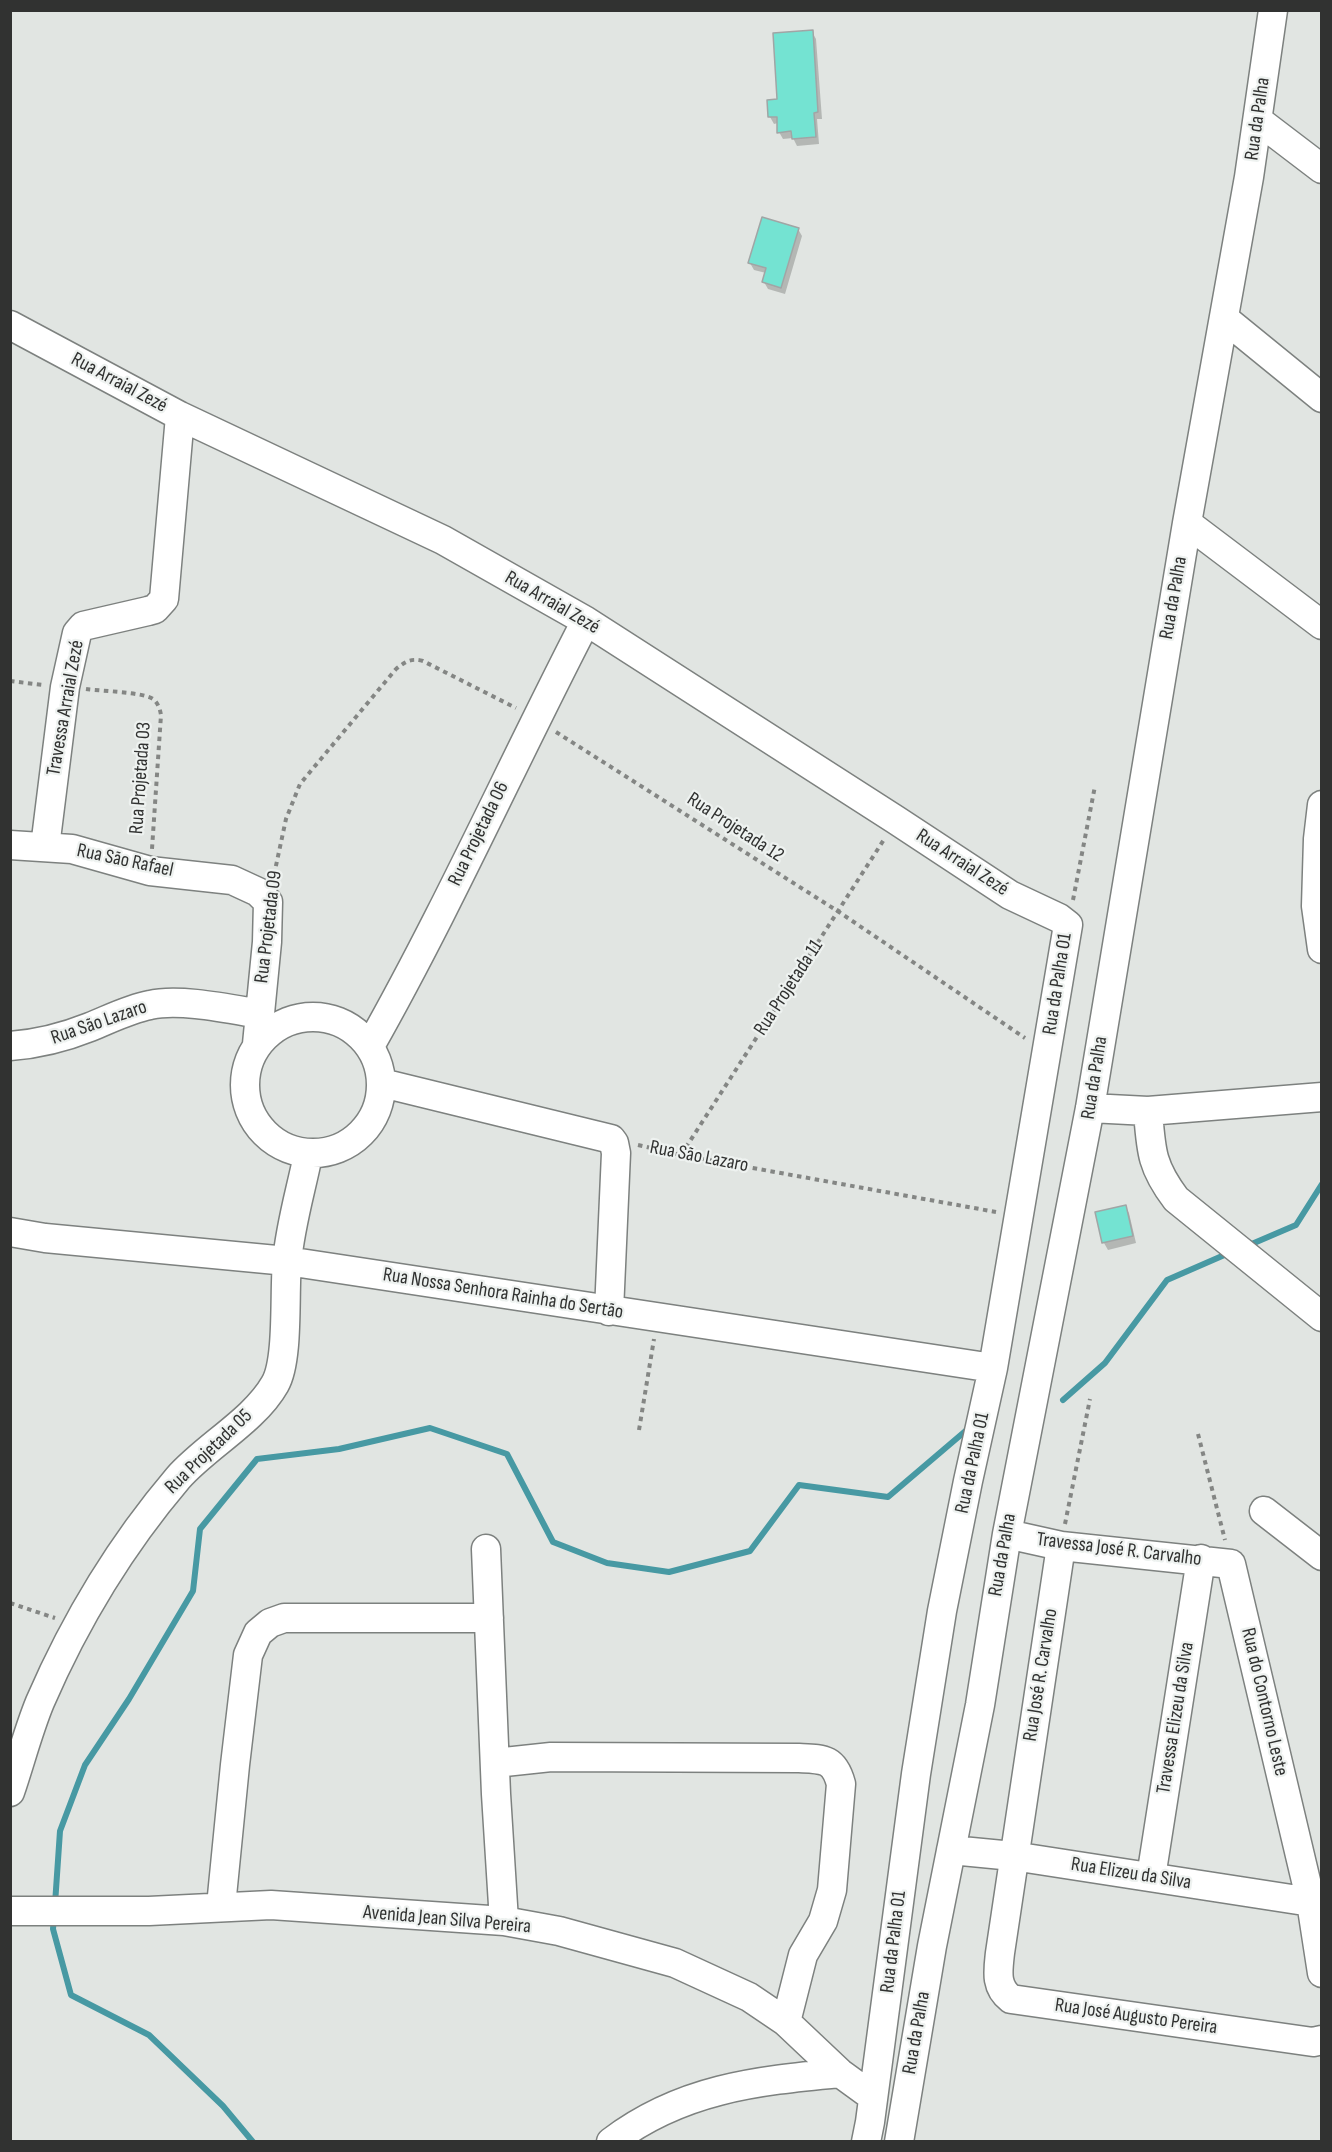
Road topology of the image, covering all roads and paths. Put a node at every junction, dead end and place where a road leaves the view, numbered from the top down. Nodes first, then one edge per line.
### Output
1 (1273, 10) edge
2 (1259, 121) junction
3 (1322, 169) edge
4 (1225, 319) junction
5 (10, 326) edge
6 (1322, 398) edge
7 (180, 416) junction
8 (1187, 523) junction
9 (586, 621) junction
10 (1322, 625) edge
11 (396, 669) joint
12 (144, 695) dead end
13 (536, 718) junction
14 (1095, 786) dead end
15 (1322, 805) edge
16 (897, 820) junction
17 (10, 845) edge
18 (45, 847) junction
19 (150, 871) junction
20 (268, 902) junction
21 (839, 912) junction
22 (1068, 925) junction
23 (1322, 949) edge
24 (260, 1014) junction
25 (257, 1044) junction
26 (10, 1046) edge
27 (370, 1046) junction
28 (1047, 1053) junction
29 (382, 1083) junction
30 (1322, 1096) edge
31 (1090, 1108) junction
32 (1148, 1111) junction
33 (611, 1139) junction
34 (308, 1155) junction
35 (681, 1155) junction
36 (1019, 1216) junction
37 (10, 1232) edge
38 (287, 1261) junction
39 (609, 1311) junction
40 (1322, 1317) edge
41 (658, 1318) junction
42 (993, 1368) junction
43 (1090, 1399) dead end
44 (639, 1430) dead end
45 (1198, 1434) dead end
46 (1264, 1511) dead end
47 (1007, 1534) junction
48 (1061, 1546) junction
49 (486, 1549) dead end
50 (1322, 1556) edge
51 (1201, 1559) junction
52 (1231, 1564) junction
53 (10, 1603) edge
54 (489, 1618) junction
55 (76, 1626) junction
56 (495, 1763) junction
57 (10, 1792) edge
58 (951, 1850) junction
59 (1013, 1856) junction
60 (1151, 1876) junction
61 (1311, 1902) junction
62 (221, 1906) junction
63 (10, 1911) edge
64 (504, 1921) junction
65 (1000, 1953) joint
66 (1322, 1972) edge
67 (786, 2022) junction
68 (1317, 2041) edge
69 (840, 2073) junction
70 (873, 2097) junction
71 (611, 2142) edge
72 (866, 2142) edge
73 (899, 2142) edge

1 - 2 street, Rua da Palha
2 - 3 street
2 - 4 street, Rua da Palha
4 - 6 street
4 - 8 street, Rua da Palha
5 - 7 street, Rua Arraial Zezé
7 - 9 street, Rua Arraial Zezé
7 - 18 street, Travessa Arraial Zezé
8 - 10 street
8 - 31 street, Rua da Palha
9 - 13 street, Rua Projetada 06
9 - 16 street, Rua Arraial Zezé
11 - 13 path, Rua Projetada 12
11 - 20 path, Rua Projetada 09
12 - 19 path, Rua Projetada 03
13 - 21 path, Rua Projetada 12
13 - 27 street, Rua Projetada 06
14 - 22 path, Rua da Palha 01
15 - 23 street
16 - 21 path, Rua Projetada 11
16 - 22 street, Rua Arraial Zezé
17 - 18 street, Rua São Rafael
18 - 19 street, Rua São Rafael
19 - 20 street, Rua São Rafael
20 - 24 street, Rua Projetada 09
21 - 28 path, Rua Projetada 12
21 - 35 path, Rua Projetada 11
22 - 28 street, Rua da Palha 01
24 - 25 street, Rua Projetada 09
24 - 26 street, Rua São Lazaro
25 - 27 street
25 - 34 street
27 - 29 street
28 - 36 street, Rua da Palha 01
29 - 33 street
29 - 34 street
30 - 32 street
31 - 32 street
31 - 47 street, Rua da Palha
32 - 40 street
33 - 35 path, Rua São Lazaro
33 - 39 street
34 - 38 street, Rua Projetada 05
35 - 36 path, Rua São Lazaro
36 - 42 street, Rua da Palha 01
37 - 38 street, Rua Nossa Senhora Rainha do Sertão
38 - 39 street, Rua Nossa Senhora Rainha do Sertão
38 - 55 street, Rua Projetada 05
39 - 41 street, Rua Nossa Senhora Rainha do Sertão
41 - 42 street, Rua Nossa Senhora Rainha do Sertão
41 - 44 path
42 - 70 street, Rua da Palha 01
43 - 48 path
45 - 52 path
46 - 50 street
47 - 48 street, Travessa José R. Carvalho
47 - 58 street, Rua da Palha
48 - 51 street, Travessa José R. Carvalho
48 - 59 street, Rua José R. Carvalho
49 - 54 street
51 - 52 street, Travessa José R. Carvalho
51 - 60 street, Travessa Elizeu da Silva
52 - 61 street, Rua do Contorno Leste
53 - 55 path
54 - 56 street
54 - 62 street
55 - 57 street, Rua Projetada 05
56 - 64 street
56 - 67 street
58 - 59 street, Rua Elizeu da Silva
58 - 73 street, Rua da Palha
59 - 60 street, Rua Elizeu da Silva
59 - 65 street, Rua José R. Carvalho
60 - 61 street, Rua Elizeu da Silva
61 - 66 street, Rua do Contorno Leste
62 - 63 street, Avenida Jean Silva Pereira
62 - 64 street, Avenida Jean Silva Pereira
64 - 67 street, Avenida Jean Silva Pereira
65 - 68 street, Rua José Augusto Pereira
67 - 69 street, Avenida Jean Silva Pereira
69 - 70 street, Avenida Jean Silva Pereira
69 - 71 street
70 - 72 street, Rua da Palha 01

